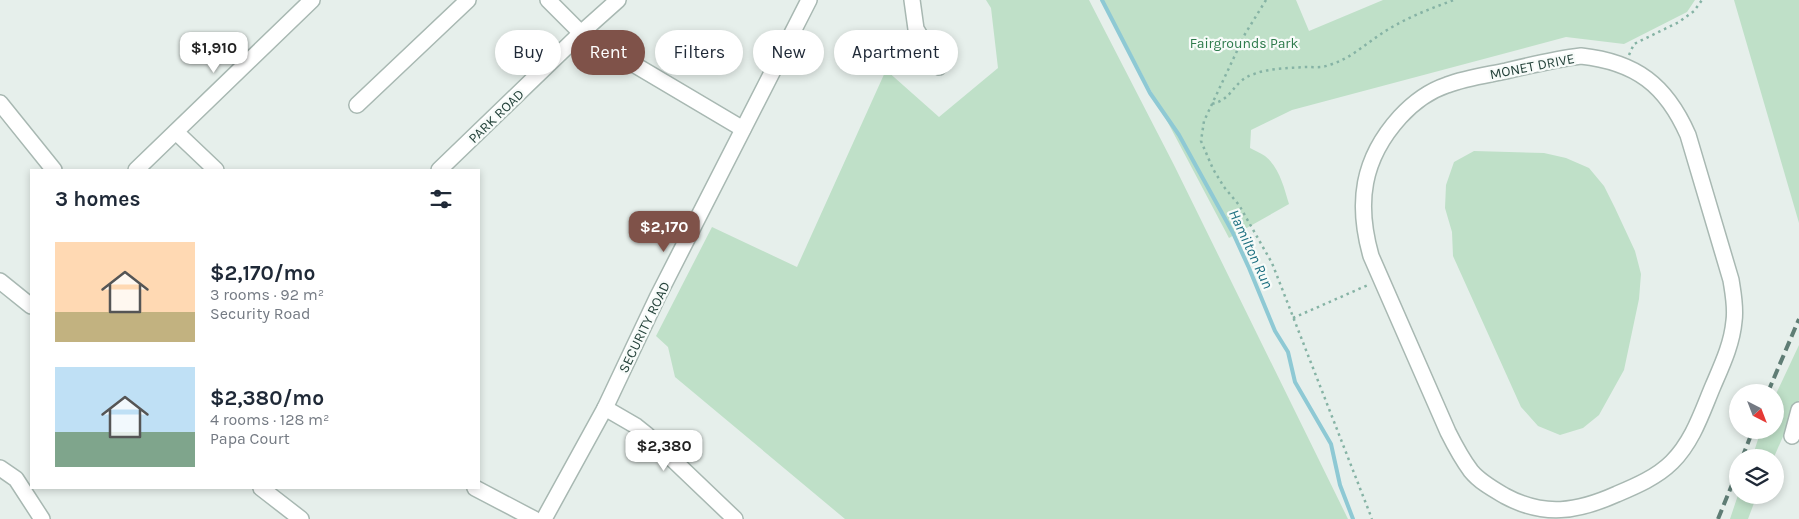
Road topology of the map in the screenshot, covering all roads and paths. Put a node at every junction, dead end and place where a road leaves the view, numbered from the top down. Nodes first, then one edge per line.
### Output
1 (312, 0) edge
2 (468, 0) edge
3 (548, 0) edge
4 (618, 0) edge
5 (809, 0) edge
6 (912, 0) edge
7 (1266, 0) edge
8 (1454, 0) edge
9 (1702, 0) edge
10 (578, 30) edge
11 (584, 30) edge
12 (917, 30) edge
13 (571, 43) edge
14 (1624, 66) junction
15 (645, 71) edge
16 (0, 103) edge
17 (1212, 104) junction
18 (357, 105) dead end
19 (743, 129) junction
20 (176, 132) junction
21 (53, 169) edge
22 (137, 169) edge
23 (215, 169) edge
24 (440, 169) edge
25 (1381, 280) junction
26 (0, 281) edge
27 (30, 305) edge
28 (1293, 319) junction
29 (605, 408) junction
30 (1799, 410) edge
31 (1792, 436) dead end
32 (0, 468) edge
33 (262, 489) edge
34 (477, 489) edge
35 (1530, 513) edge
36 (42, 519) edge
37 (301, 519) edge
38 (534, 519) edge
39 (544, 519) edge
40 (735, 519) edge
41 (1372, 519) edge

1 - 20 street
2 - 18 street
3 - 10 street
4 - 11 street, PARK ROAD
5 - 19 street, SECURITY ROAD
6 - 12 street
7 - 17 path
8 - 17 path
9 - 14 path
13 - 24 street, PARK ROAD
14 - 25 street, MONET DRIVE
14 - 35 street, MONET DRIVE
15 - 19 street
16 - 21 street
17 - 28 path
19 - 29 street, SECURITY ROAD
20 - 22 street
20 - 23 street
25 - 28 path
25 - 35 street, MONET DRIVE
26 - 27 street
28 - 41 path
29 - 39 street, SECURITY ROAD
29 - 40 street
30 - 31 street
32 - 36 street
33 - 37 street
34 - 38 street

